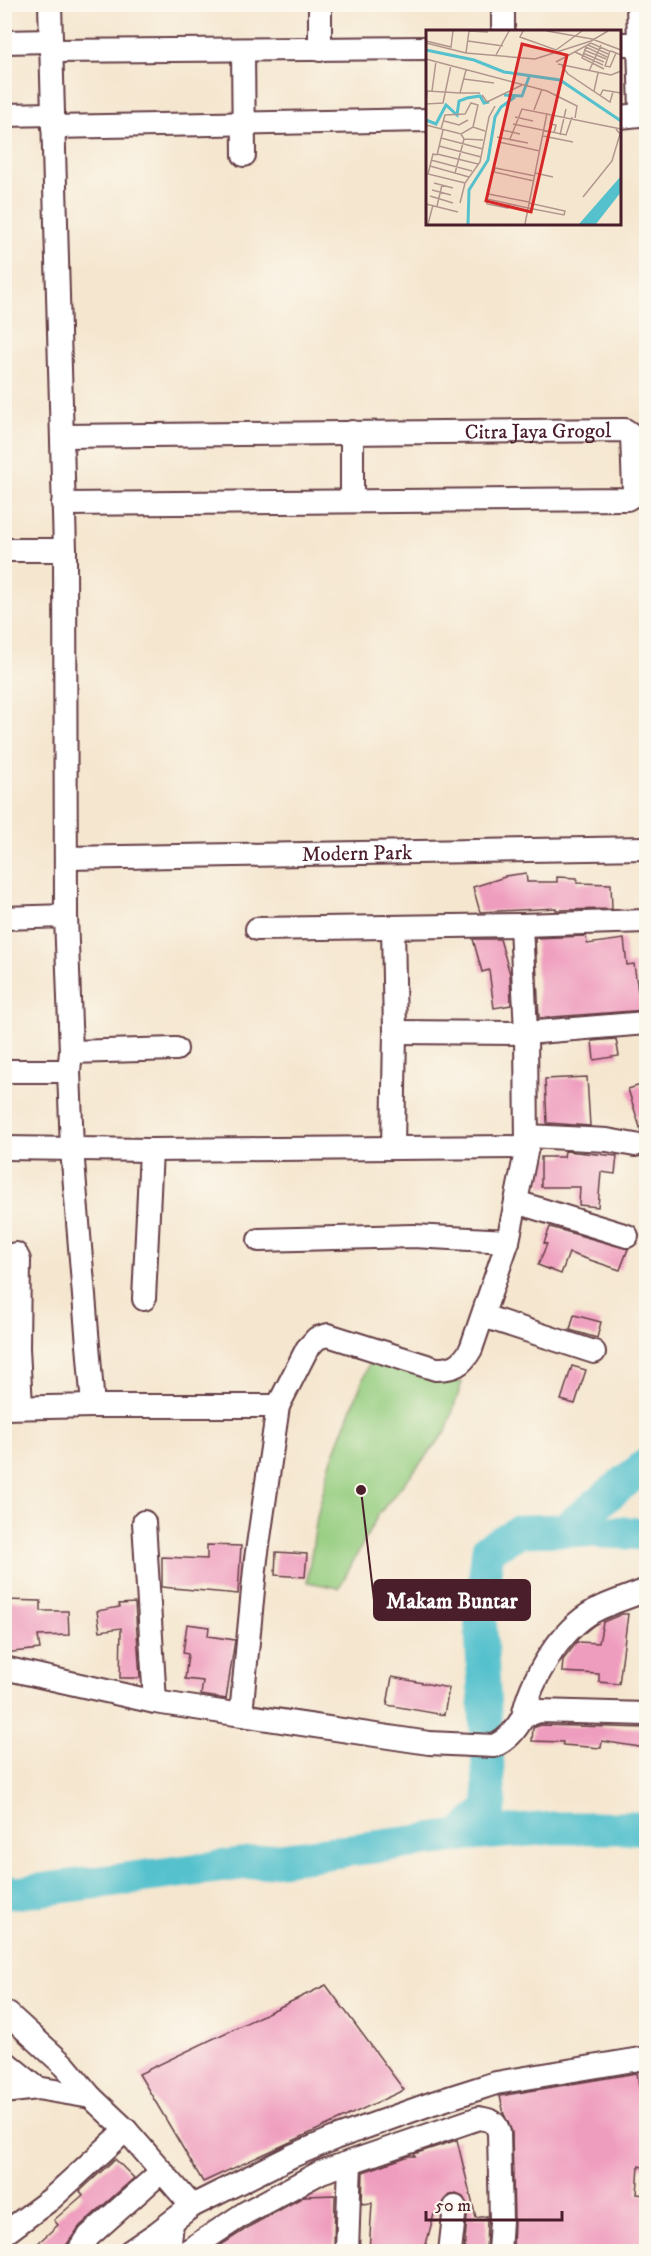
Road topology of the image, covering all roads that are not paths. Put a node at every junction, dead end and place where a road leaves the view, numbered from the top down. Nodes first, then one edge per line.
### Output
1 (50, 4) edge
2 (320, 4) edge
3 (502, 4) edge
4 (638, 4) edge
5 (502, 30) edge
6 (4, 42) edge
7 (629, 44) edge
8 (51, 46) junction
9 (426, 48) edge
10 (320, 50) junction
11 (243, 51) junction
12 (4, 115) edge
13 (621, 117) edge
14 (53, 120) junction
15 (426, 120) edge
16 (244, 124) junction
17 (244, 155) dead end
18 (352, 432) junction
19 (62, 436) junction
20 (352, 501) junction
21 (63, 504) junction
22 (4, 550) edge
23 (65, 550) junction
24 (646, 848) edge
25 (66, 858) junction
26 (66, 916) junction
27 (4, 918) edge
28 (646, 921) edge
29 (521, 925) junction
30 (393, 927) junction
31 (257, 929) dead end
32 (646, 1023) edge
33 (395, 1032) junction
34 (526, 1033) junction
35 (176, 1049) dead end
36 (70, 1061) junction
37 (4, 1071) edge
38 (527, 1142) junction
39 (635, 1144) dead end
40 (393, 1147) junction
41 (4, 1148) edge
42 (72, 1149) junction
43 (151, 1150) junction
44 (516, 1202) junction
45 (627, 1236) dead end
46 (259, 1240) dead end
47 (508, 1241) junction
48 (4, 1256) edge
49 (144, 1299) dead end
50 (483, 1316) junction
51 (594, 1352) dead end
52 (93, 1406) junction
53 (278, 1406) junction
54 (13, 1408) edge
55 (144, 1522) dead end
56 (646, 1590) edge
57 (4, 1668) edge
58 (155, 1702) junction
59 (241, 1714) junction
60 (646, 1714) edge
61 (523, 1717) junction
62 (8, 2014) dead end
63 (646, 2058) edge
64 (4, 2061) edge
65 (38, 2088) junction
66 (4, 2092) edge
67 (91, 2097) junction
68 (126, 2130) junction
69 (350, 2162) junction
70 (162, 2171) junction
71 (192, 2206) junction
72 (455, 2207) dead end
73 (172, 2223) junction
74 (4, 2234) edge
75 (78, 2252) edge
76 (129, 2252) edge
77 (170, 2252) edge
78 (186, 2252) edge
79 (347, 2252) edge
80 (450, 2252) edge
81 (500, 2252) edge

1 - 8 street
2 - 10 street
3 - 5 street
4 - 7 street
6 - 8 street
7 - 13 street
8 - 11 street
8 - 14 street
9 - 10 street
10 - 11 street
11 - 16 street
12 - 14 street
14 - 16 street
14 - 19 street
15 - 16 street
16 - 17 street
18 - 19 street, Citra Jaya Grogol
18 - 20 street
18 - 20 street, Citra Jaya Grogol
19 - 21 street
20 - 21 street, Citra Jaya Grogol
21 - 23 street
22 - 23 street
23 - 25 street
24 - 25 street, Modern Park
25 - 26 street
26 - 27 street
26 - 36 street
28 - 29 street
29 - 30 street
29 - 34 street
30 - 31 street
30 - 33 street
32 - 34 street
33 - 34 street
33 - 40 street
34 - 38 street
35 - 36 street
36 - 37 street
36 - 42 street
38 - 39 street
38 - 40 street
38 - 44 street
40 - 43 street
41 - 42 street
42 - 43 street
42 - 52 street
43 - 49 street
44 - 45 street
44 - 47 street
46 - 47 street
47 - 50 street
48 - 54 street
50 - 51 street
50 - 53 street
52 - 53 street
52 - 54 street
53 - 59 street
55 - 58 street
56 - 61 street
57 - 58 street
58 - 59 street
59 - 61 street
60 - 61 street
62 - 67 street
63 - 71 street
64 - 65 street
65 - 66 street
65 - 67 street
67 - 68 street
68 - 70 street
68 - 74 street
69 - 78 street
69 - 79 street
69 - 81 street
70 - 71 street
70 - 75 street
71 - 73 street
72 - 80 street
73 - 76 street
73 - 77 street

